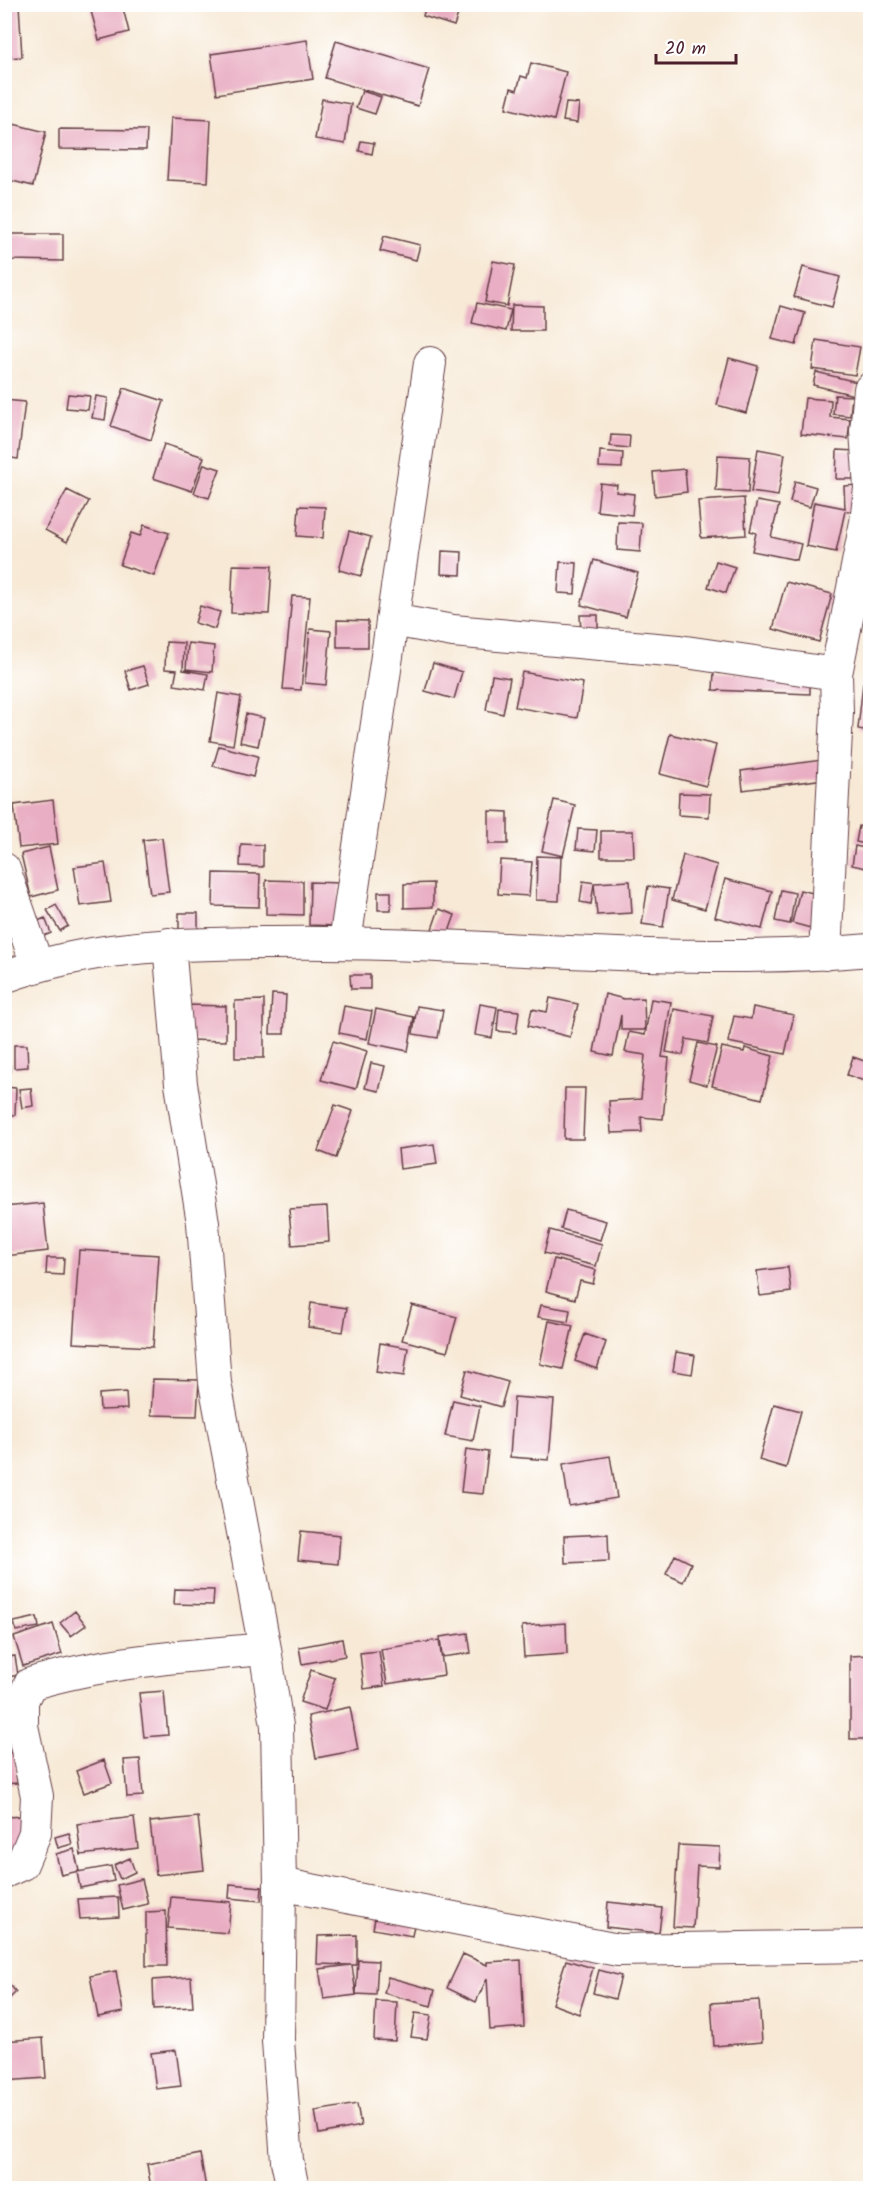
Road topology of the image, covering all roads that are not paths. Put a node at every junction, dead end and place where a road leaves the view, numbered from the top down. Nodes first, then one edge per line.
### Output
1 (430, 363) dead end
2 (870, 388) edge
3 (392, 620) junction
4 (836, 674) junction
5 (4, 869) edge
6 (345, 942) junction
7 (170, 944) junction
8 (870, 950) edge
9 (825, 954) junction
10 (37, 965) junction
11 (4, 977) edge
12 (265, 1649) junction
13 (15, 1693) edge
14 (4, 1872) edge
15 (280, 1884) junction
16 (870, 1946) edge
17 (293, 2188) edge

1 - 3 street
2 - 4 street
3 - 4 street
3 - 6 street
4 - 9 street
5 - 10 street
6 - 7 street
6 - 9 street
7 - 10 street
7 - 12 street
8 - 9 street
10 - 11 street
12 - 13 street
12 - 15 street
13 - 14 street
15 - 16 street
15 - 17 street

